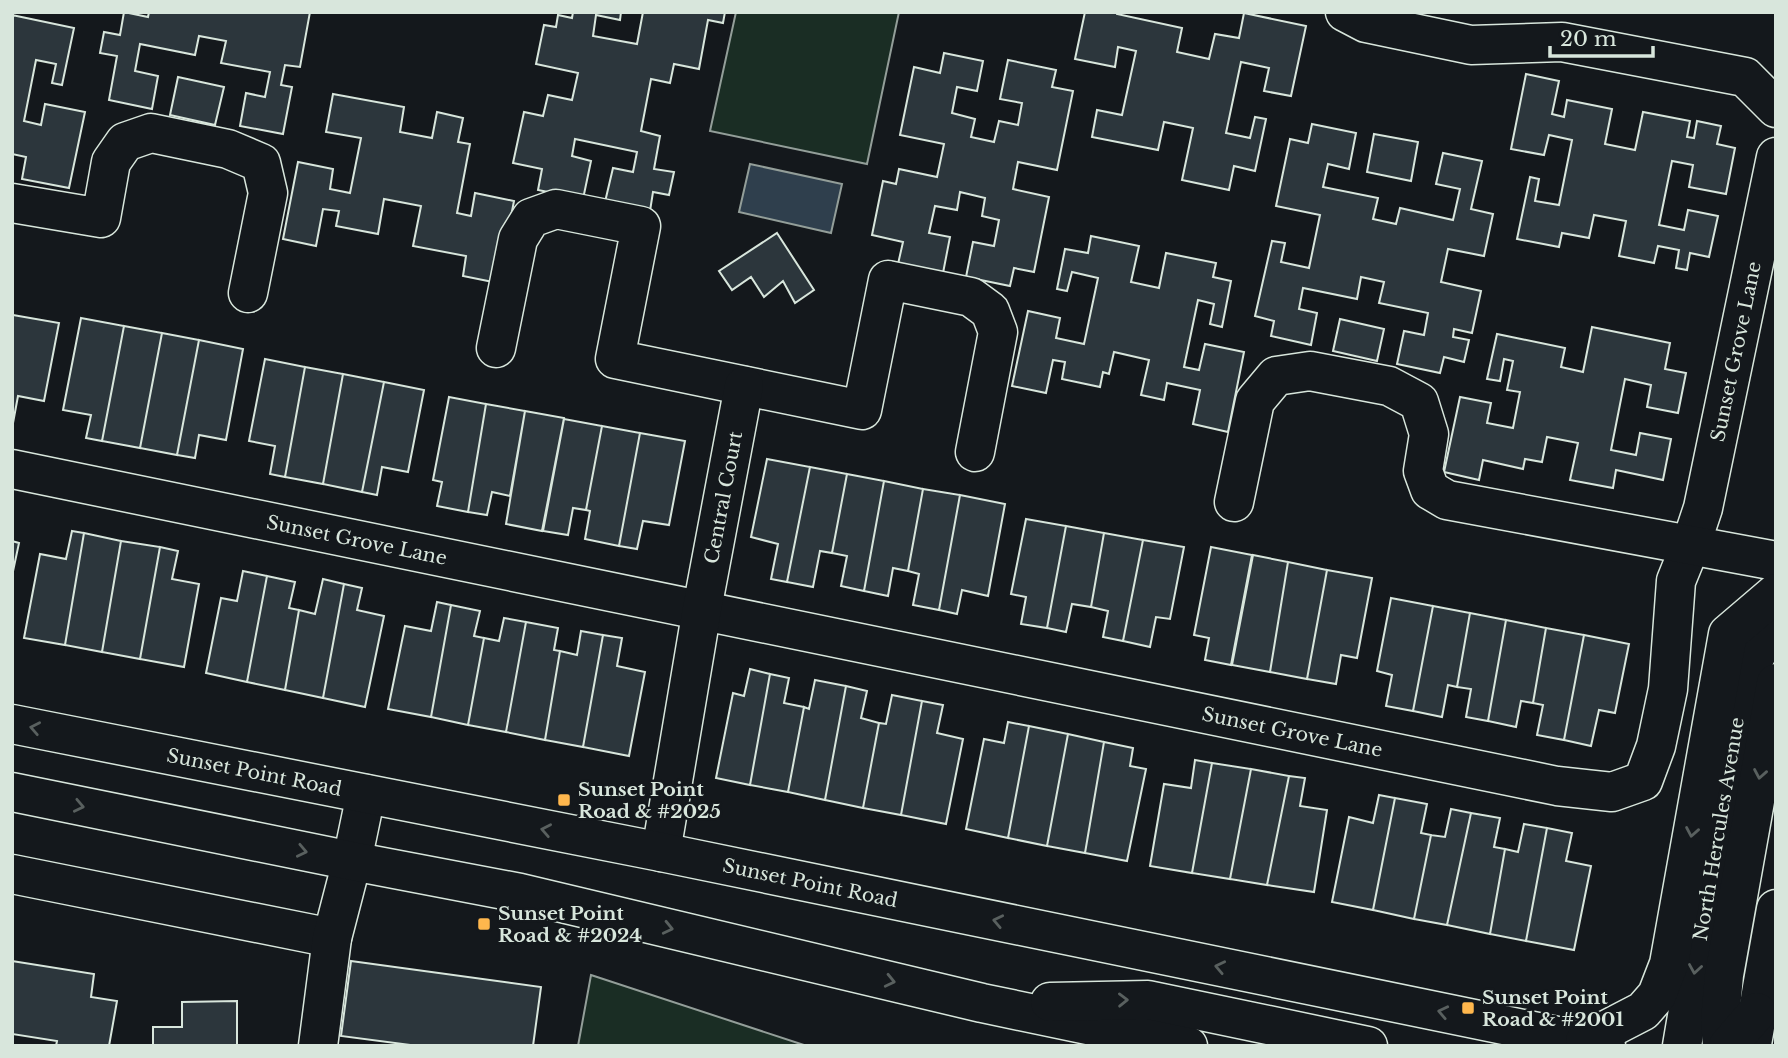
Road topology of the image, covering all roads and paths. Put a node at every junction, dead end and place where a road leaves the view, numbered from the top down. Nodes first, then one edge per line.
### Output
1 (1345, 12) edge
2 (1776, 108) edge
3 (1776, 157) edge
4 (12, 203) edge
5 (248, 293) dead end
6 (496, 348) dead end
7 (744, 386) junction
8 (975, 453) dead end
9 (12, 469) edge
10 (1234, 502) dead end
11 (1691, 544) junction
12 (1776, 561) edge
13 (1776, 593) edge
14 (702, 609) junction
15 (1776, 619) edge
16 (1776, 683) edge
17 (12, 724) edge
18 (12, 792) edge
19 (366, 794) junction
20 (661, 852) junction
21 (352, 861) junction
22 (12, 874) edge
23 (1776, 909) edge
24 (332, 938) junction
25 (982, 1003) junction
26 (1754, 1029) edge
27 (1596, 1044) edge
28 (318, 1046) edge
29 (1188, 1046) edge
30 (1368, 1046) edge
31 (1682, 1046) edge
32 (1722, 1046) edge
33 (1728, 1046) edge

1 - 2 street
3 - 11 street, Sunset Grove Lane
4 - 5 street
6 - 7 street
7 - 8 street
7 - 14 street, Central Court
9 - 14 street, Sunset Grove Lane
10 - 11 street
11 - 12 street
11 - 14 street, Sunset Grove Lane
13 -> 27 street
14 - 20 street
15 -> 31 street, North Hercules Avenue
16 -> 32 street
19 -> 17 street, Sunset Point Road
18 -> 21 street
20 -> 19 street, Sunset Point Road
19 - 21 street
27 -> 20 street, Sunset Point Road
21 - 24 street
21 -> 25 street
22 - 24 street
23 - 26 street
24 - 28 street
25 - 29 street
25 -> 30 street
26 - 33 street

